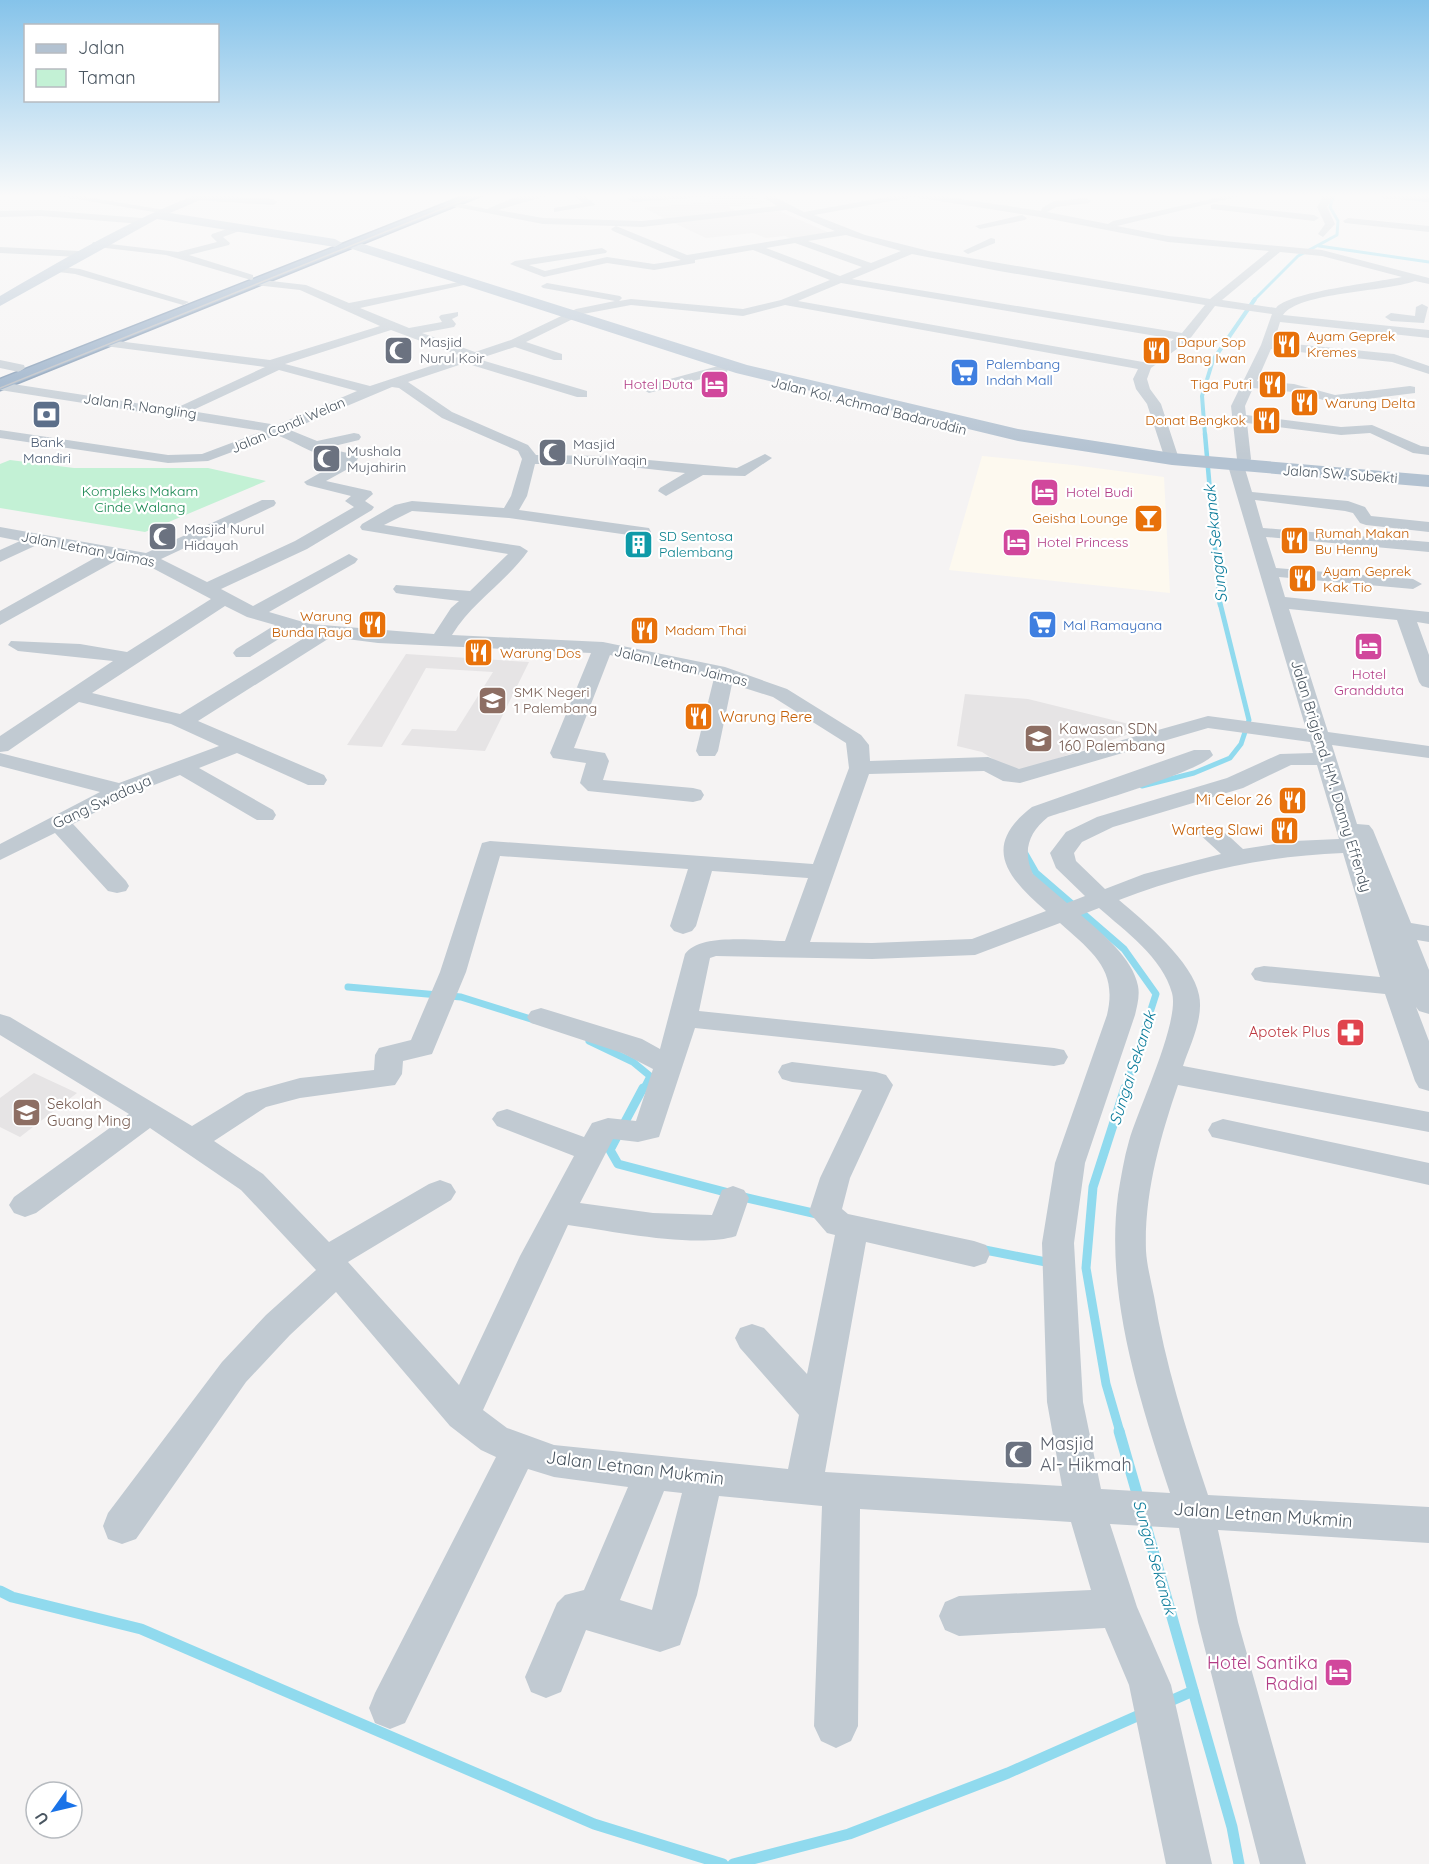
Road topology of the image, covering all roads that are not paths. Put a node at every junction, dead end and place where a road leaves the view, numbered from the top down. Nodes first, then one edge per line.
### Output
1 (34, 281) edge
2 (110, 281) edge
3 (249, 281) edge
4 (250, 281) edge
5 (259, 281) edge
6 (453, 281) edge
7 (460, 281) edge
8 (839, 281) edge
9 (848, 281) edge
10 (1080, 281) edge
11 (1245, 281) edge
12 (1410, 281) edge
13 (459, 283) junction
14 (547, 286) dead end
15 (1346, 291) junction
16 (1375, 300) dead end
17 (0, 302) edge
18 (183, 302) junction
19 (631, 302) junction
20 (785, 302) junction
21 (1216, 304) junction
22 (349, 307) junction
23 (1276, 312) junction
24 (1422, 312) edge
25 (454, 314) dead end
26 (567, 316) junction
27 (391, 326) junction
28 (408, 333) junction
29 (458, 333) dead end
30 (1429, 334) edge
31 (1185, 337) junction
32 (1338, 338) dead end
33 (427, 340) junction
34 (105, 342) junction
35 (515, 343) junction
36 (1267, 345) junction
37 (1404, 345) dead end
38 (558, 357) dead end
39 (469, 358) junction
40 (1398, 359) junction
41 (0, 364) edge
42 (274, 365) junction
43 (1145, 366) junction
44 (19, 368) junction
45 (722, 369) junction
46 (1429, 370) edge
47 (0, 375) edge
48 (389, 383) junction
49 (1249, 384) junction
50 (0, 386) edge
51 (649, 389) dead end
52 (370, 390) junction
53 (1410, 390) junction
54 (582, 394) dead end
55 (1423, 398) dead end
56 (178, 412) junction
57 (1238, 418) junction
58 (280, 430) junction
59 (0, 434) edge
60 (354, 437) dead end
61 (315, 446) junction
62 (1429, 451) edge
63 (765, 458) dead end
64 (529, 459) junction
65 (1180, 461) junction
66 (1239, 465) junction
67 (700, 470) junction
68 (1429, 481) edge
69 (666, 491) dead end
70 (1256, 496) junction
71 (268, 503) dead end
72 (509, 513) junction
73 (1429, 526) edge
74 (0, 532) edge
75 (643, 532) dead end
76 (1266, 532) junction
77 (37, 539) junction
78 (1429, 547) edge
79 (115, 554) junction
80 (0, 557) edge
81 (148, 559) junction
82 (349, 559) dead end
83 (1280, 572) junction
84 (1413, 584) dead end
85 (402, 589) dead end
86 (215, 594) junction
87 (474, 597) junction
88 (1283, 607) junction
89 (253, 613) junction
90 (1405, 616) junction
91 (1429, 618) edge
92 (0, 620) edge
93 (290, 624) junction
94 (326, 632) junction
95 (440, 639) junction
96 (18, 645) dead end
97 (603, 648) junction
98 (243, 653) dead end
99 (130, 658) junction
100 (725, 673) junction
101 (1429, 680) edge
102 (77, 695) junction
103 (182, 722) junction
104 (1323, 744) junction
105 (240, 745) junction
106 (0, 746) edge
107 (707, 752) dead end
108 (1429, 752) edge
109 (1202, 754) dead end
110 (0, 759) edge
111 (182, 767) junction
112 (860, 768) junction
113 (316, 780) dead end
114 (120, 790) junction
115 (693, 795) dead end
116 (265, 815) dead end
117 (58, 822) junction
118 (1208, 831) dead end
119 (1353, 846) junction
120 (0, 853) edge
121 (1238, 857) junction
122 (702, 864) junction
123 (824, 872) junction
124 (1374, 882) junction
125 (117, 886) dead end
126 (1097, 900) junction
127 (1062, 914) junction
128 (683, 926) dead end
129 (1402, 929) junction
130 (1429, 934) edge
131 (794, 951) junction
132 (1264, 974) dead end
133 (1396, 987) junction
134 (1429, 1005) edge
135 (541, 1017) dead end
136 (684, 1018) junction
137 (0, 1023) edge
138 (1054, 1057) dead end
139 (669, 1065) junction
140 (792, 1072) dead end
141 (1167, 1072) junction
142 (1429, 1081) edge
143 (150, 1113) junction
144 (507, 1119) dead end
145 (1429, 1122) edge
146 (1223, 1130) dead end
147 (191, 1141) junction
148 (592, 1151) junction
149 (1429, 1174) edge
150 (440, 1192) dead end
151 (733, 1198) dead end
152 (25, 1205) dead end
153 (560, 1212) junction
154 (839, 1222) junction
155 (974, 1254) dead end
156 (331, 1265) junction
157 (752, 1338) dead end
158 (817, 1410) junction
159 (463, 1416) junction
160 (519, 1450) junction
161 (653, 1473) junction
162 (704, 1479) junction
163 (803, 1487) junction
164 (842, 1491) junction
165 (1093, 1506) junction
166 (1186, 1511) junction
167 (1429, 1525) edge
168 (122, 1526) dead end
169 (1118, 1608) junction
170 (595, 1612) junction
171 (959, 1616) dead end
172 (546, 1677) dead end
173 (390, 1708) dead end
174 (836, 1726) dead end
175 (1189, 1864) edge
176 (1283, 1864) edge

1 - 17 main road
2 - 18 street
3 - 18 highway
4 - 34 highway
5 - 22 street
6 - 13 main road
7 - 26 main road
8 - 20 street
9 - 31 street
10 - 21 street
11 - 21 street
12 - 15 street
13 - 22 street
13 - 26 main road
14 - 19 street
15 - 16 street
15 - 23 street
18 - 44 highway
19 - 20 street
19 - 26 street, Jalan Candi Welan
20 - 43 street
21 - 23 street
21 - 31 street
22 - 27 street
23 - 24 street
23 - 30 street
23 - 36 street
25 - 28 street
26 - 35 street, Jalan Candi Welan
26 - 45 main road, Jalan Kol. Achmad Badaruddin
26 - 65 main road, Jalan Kol. Achmad Badaruddin
27 - 28 street
27 - 42 street
28 - 33 street
29 - 33 street
31 - 43 street
32 - 37 street
33 - 39 street
34 - 42 street
34 - 50 highway
35 - 38 street
35 - 39 street, Jalan Candi Welan
36 - 40 street
36 - 49 street
39 - 48 street, Jalan Candi Welan
39 - 54 street
40 - 46 street
40 - 53 street
41 - 44 street
42 - 52 street
42 - 56 street
43 - 65 street
44 - 47 highway
45 - 51 street
45 - 65 main road, Jalan Kol. Achmad Badaruddin
48 - 52 street, Jalan Candi Welan
48 - 64 street
49 - 53 street
49 - 57 street
50 - 56 street, Jalan R. Nangling
52 - 58 street, Jalan Candi Welan
53 - 55 street
56 - 58 street, Jalan R. Nangling
57 - 62 street
57 - 66 street
58 - 59 street, Jalan Candi Welan
58 - 61 street, Jalan R. Nangling
60 - 61 street
61 - 86 street, Jalan R. Nangling
63 - 67 street
64 - 67 street
64 - 72 street
65 - 66 main road, Jalan SW. Subekti
66 - 68 main road, Jalan SW. Subekti
66 - 70 street, Jalan Brigjend. HM. Danny Effendy
66 - 88 street, Jalan Brigjend. HM. Danny Effendy
67 - 69 street
70 - 73 street
70 - 76 street, Jalan Brigjend. HM. Danny Effendy
71 - 81 street
72 - 75 street
72 - 87 street
74 - 77 street, Jalan Letnan Jaimas
76 - 78 street
76 - 83 street, Jalan Brigjend. HM. Danny Effendy
77 - 79 street, Jalan Letnan Jaimas
77 - 80 street
79 - 81 street, Jalan Letnan Jaimas
79 - 92 street
81 - 86 street, Jalan Letnan Jaimas
82 - 89 street
83 - 84 street
83 - 88 street, Jalan Brigjend. HM. Danny Effendy
85 - 87 street
86 - 89 street, Jalan Letnan Jaimas
86 - 99 street
87 - 95 street
88 - 90 street
88 - 104 street, Jalan Brigjend. HM. Danny Effendy
89 - 93 street, Jalan Letnan Jaimas
90 - 91 street
90 - 101 street
93 - 94 street, Jalan Letnan Jaimas
93 - 98 street
94 - 95 street, Jalan Letnan Jaimas
94 - 103 street
95 - 97 street, Jalan Letnan Jaimas
96 - 99 street
97 - 100 street, Jalan Letnan Jaimas
97 - 115 street
99 - 102 street
100 - 107 street
100 - 112 street, Jalan Letnan Jaimas
102 - 103 street
102 - 106 street
103 - 105 street
104 - 108 street
104 - 112 street
104 - 119 street, Jalan Brigjend. HM. Danny Effendy
104 - 124 street, Jalan Brigjend. HM. Danny Effendy
104 - 126 street
105 - 111 street, Gang Swadaya
105 - 113 street
109 - 127 street
110 - 114 street
111 - 114 street, Gang Swadaya
111 - 116 street
112 - 123 street
114 - 117 street, Gang Swadaya
117 - 120 street, Gang Swadaya
117 - 125 street
118 - 121 street
119 - 121 street
119 - 124 street, Jalan Brigjend. HM. Danny Effendy
121 - 126 street
122 - 123 street
122 - 128 street
122 - 147 street
123 - 131 street
124 - 129 street, Jalan Brigjend. HM. Danny Effendy
124 - 133 street, Jalan Brigjend. HM. Danny Effendy
126 - 127 street
126 - 141 street
127 - 131 street
127 - 165 street
129 - 130 street
129 - 134 street, Jalan Brigjend. HM. Danny Effendy
131 - 136 street
132 - 133 street
133 - 142 street, Jalan Brigjend. HM. Danny Effendy
135 - 139 street
136 - 138 street
136 - 139 street
137 - 143 street, Jalan Letnan Mukmin
139 - 148 street
140 - 154 street
141 - 145 street
141 - 166 street
143 - 147 street, Jalan Letnan Mukmin
143 - 152 street
144 - 148 street
146 - 149 street
147 - 156 street, Jalan Letnan Mukmin
148 - 153 street
150 - 156 street
151 - 153 street
153 - 159 street
154 - 155 street
154 - 158 street
156 - 159 street, Jalan Letnan Mukmin
156 - 168 street
157 - 158 street
158 - 163 street
159 - 160 street, Jalan Letnan Mukmin
160 - 161 street, Jalan Letnan Mukmin
160 - 173 street
161 - 162 street, Jalan Letnan Mukmin
161 - 170 street
162 - 163 street, Jalan Letnan Mukmin
162 - 170 street
163 - 164 street, Jalan Letnan Mukmin
164 - 165 street, Jalan Letnan Mukmin
164 - 174 street
165 - 166 street, Jalan Letnan Mukmin
165 - 169 street
166 - 167 street, Jalan Letnan Mukmin
166 - 176 street
169 - 171 street
169 - 175 street
170 - 172 street

